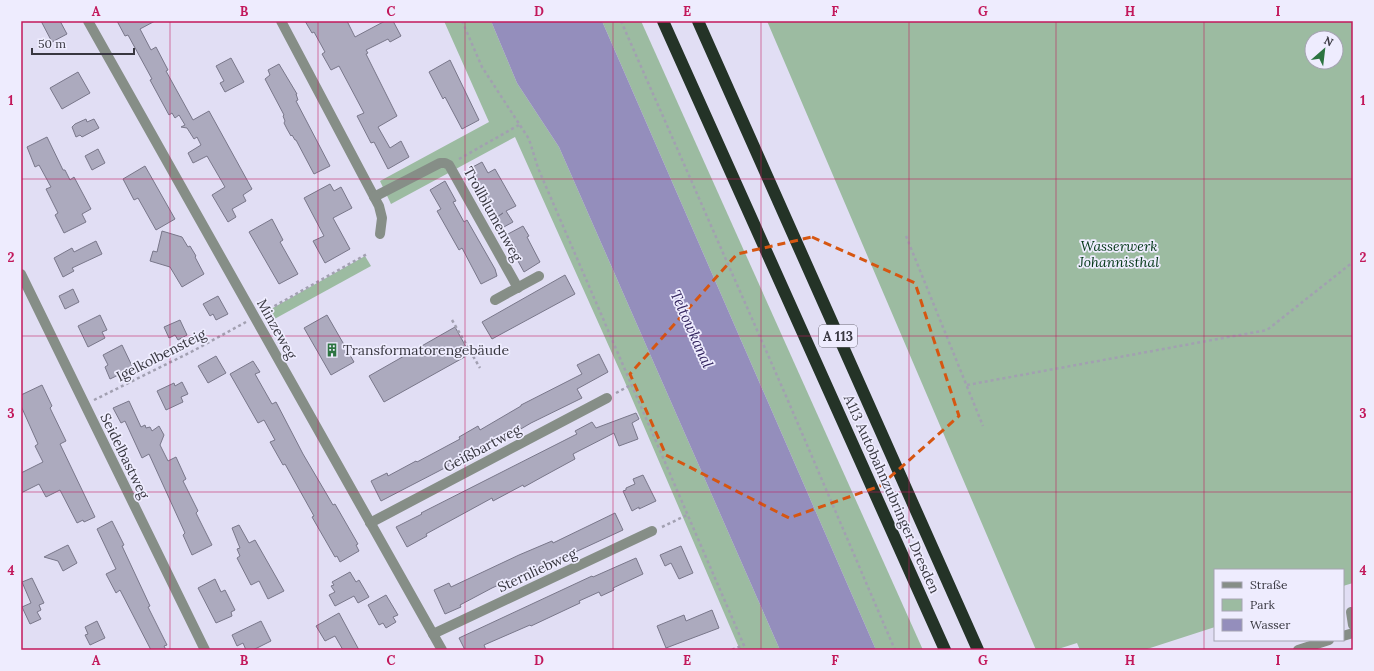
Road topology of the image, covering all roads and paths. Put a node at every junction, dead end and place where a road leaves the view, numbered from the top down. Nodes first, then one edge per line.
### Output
1 (88, 21) edge
2 (281, 21) edge
3 (462, 21) edge
4 (621, 21) edge
5 (663, 21) edge
6 (698, 21) edge
7 (520, 125) junction
8 (449, 165) junction
9 (374, 197) junction
10 (380, 234) dead end
11 (906, 236) dead end
12 (367, 254) dead end
13 (1353, 262) edge
14 (21, 274) edge
15 (540, 276) dead end
16 (518, 288) junction
17 (495, 300) dead end
18 (261, 313) dead end
19 (452, 320) dead end
20 (246, 322) dead end
21 (480, 368) dead end
22 (631, 385) junction
23 (967, 385) junction
24 (607, 398) joint
25 (84, 405) junction
26 (983, 426) dead end
27 (687, 515) junction
28 (370, 523) junction
29 (652, 532) joint
30 (1351, 612) dead end
31 (1353, 625) edge
32 (433, 634) junction
33 (1326, 641) edge
34 (743, 645) junction
35 (204, 650) edge
36 (442, 650) edge
37 (732, 650) edge
38 (746, 650) edge
39 (895, 650) edge
40 (945, 650) edge
41 (978, 650) edge
42 (1298, 650) edge

1 - 28 street, Minzeweg
2 - 9 street
3 - 7 path
4 - 39 path
5 - 40 highway, A113 Autobahnzubringer Dresden / A 113
6 - 41 highway, A 113
7 - 8 path
7 - 22 path
8 - 9 street, Trollblumenweg
8 - 16 street, Trollblumenweg
9 - 10 street
11 - 23 path
12 - 18 path
13 - 23 path
14 - 25 street, Seidelbastweg
15 - 16 street
16 - 17 street
19 - 21 path
20 - 25 path, Igelkolbensteig
22 - 24 path
22 - 27 path
23 - 26 path
24 - 28 street, Geißbartweg
25 - 35 street, Seidelbastweg
27 - 29 path
27 - 34 path
28 - 32 street, Minzeweg
29 - 32 street, Sternliebweg
30 - 31 street
32 - 36 street, Minzeweg
33 - 42 street
34 - 37 path
34 - 38 path

